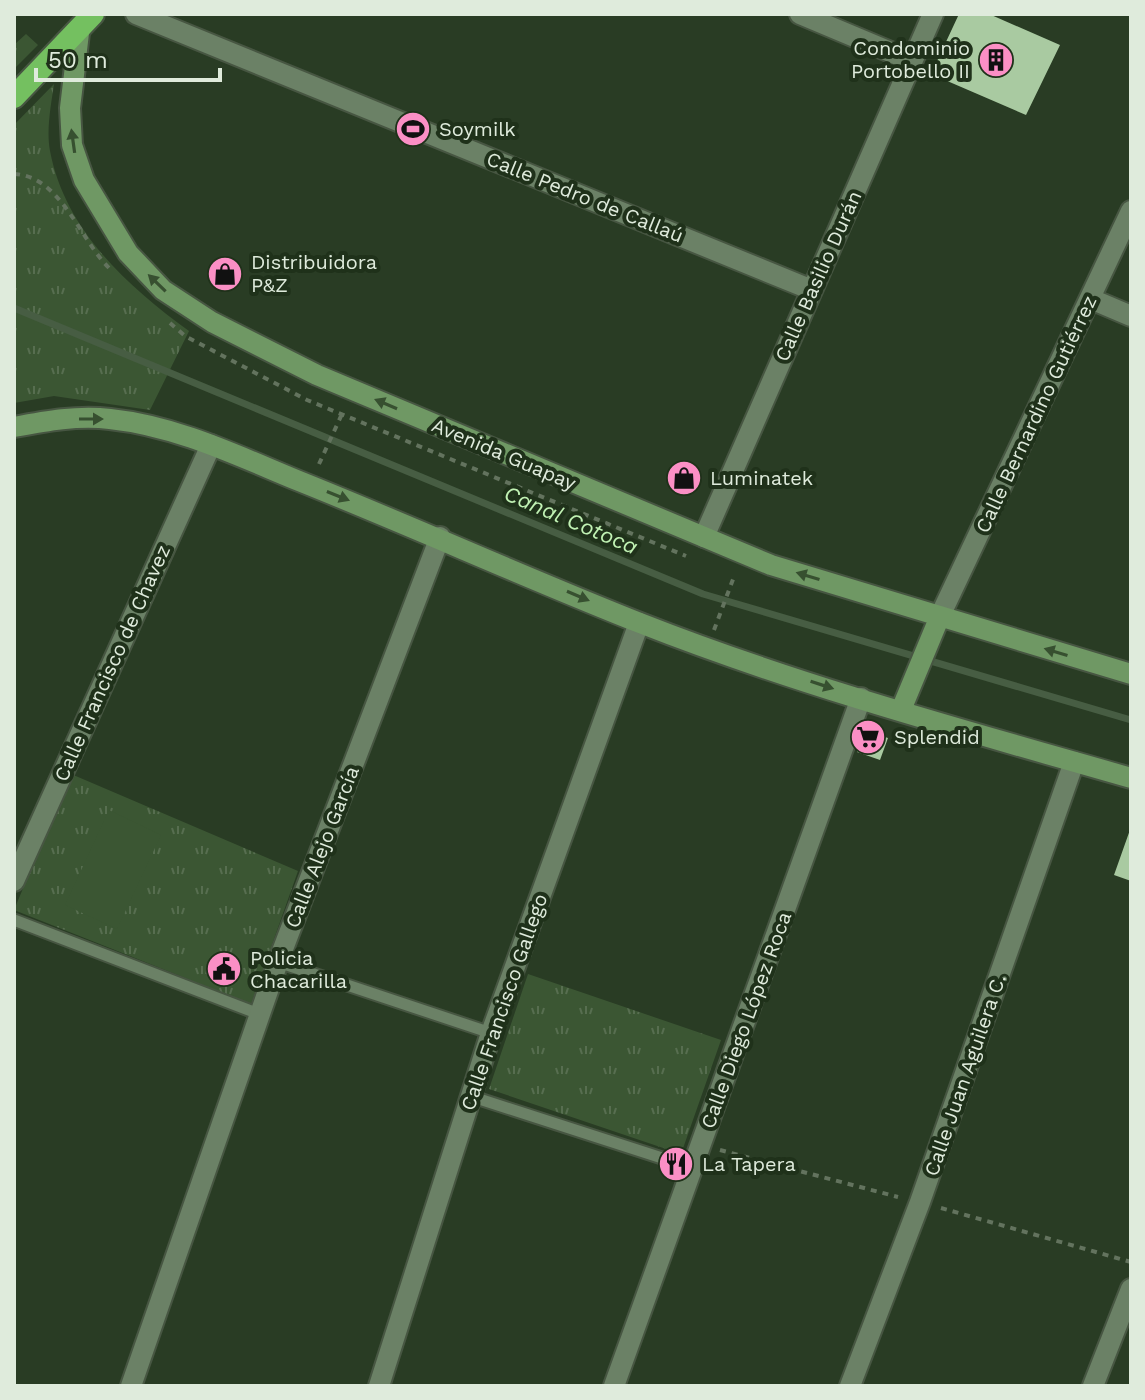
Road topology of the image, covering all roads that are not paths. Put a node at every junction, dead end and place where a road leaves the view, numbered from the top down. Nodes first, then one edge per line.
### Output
1 (93, 14) edge
2 (136, 14) edge
3 (800, 14) edge
4 (933, 14) edge
5 (79, 33) junction
6 (912, 61) junction
7 (14, 97) edge
8 (1131, 212) edge
9 (812, 290) junction
10 (1091, 299) junction
11 (1131, 316) edge
12 (14, 427) edge
13 (211, 445) junction
14 (440, 537) junction
15 (704, 537) junction
16 (940, 616) junction
17 (639, 623) junction
18 (1131, 674) edge
19 (861, 698) junction
20 (901, 710) junction
21 (1074, 762) junction
22 (1131, 778) edge
23 (14, 879) edge
24 (14, 920) edge
25 (278, 962) junction
26 (259, 1014) junction
27 (491, 1033) junction
28 (470, 1096) junction
29 (693, 1168) junction
30 (1131, 1289) edge
31 (131, 1386) edge
32 (379, 1386) edge
33 (614, 1386) edge
34 (850, 1386) edge
35 (1093, 1386) edge

1 - 5 highway
2 - 9 street, Calle Pedro de Callaú
3 - 6 street
4 - 6 street, Calle Basilio Durán
5 - 7 highway
15 -> 5 main road, Avenida Guapay
6 - 9 street, Calle Basilio Durán
8 - 10 street, Calle Bernardino Gutiérrez
9 - 15 street, Calle Basilio Durán
10 - 11 street
10 - 16 street, Calle Bernardino Gutiérrez
12 -> 13 main road
13 -> 14 main road
13 - 23 street, Calle Francisco de Chavez
14 -> 17 main road
14 - 25 street, Calle Alejo García
16 -> 15 main road, Avenida Guapay
18 -> 16 main road, Avenida Guapay
16 - 20 main road
17 -> 19 main road
17 - 27 street, Calle Francisco Gallego
19 - 20 main road
19 - 29 street, Calle Diego López Roca
20 - 21 main road
21 - 22 main road
21 - 34 street, Calle Juan Aguilera C.
24 - 26 lane
25 - 26 street, Calle Alejo García
25 - 27 lane
26 - 31 street, Calle Alejo García
27 - 28 street, Calle Francisco Gallego
28 - 29 lane
28 - 32 street, Calle Francisco Gallego
29 - 33 street, Calle Diego López Roca
30 - 35 street

